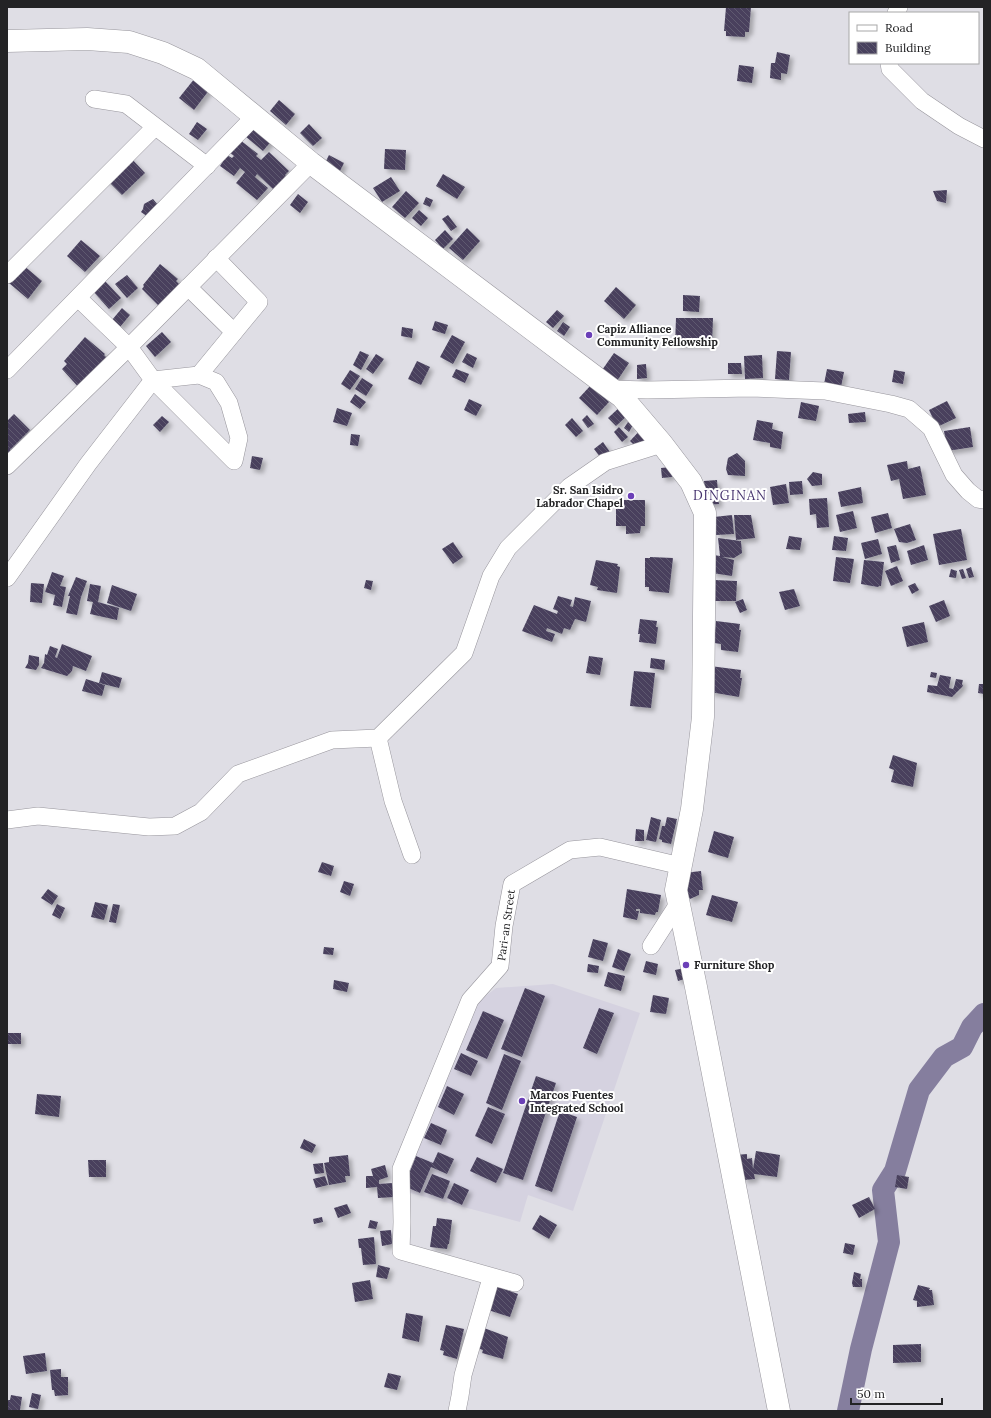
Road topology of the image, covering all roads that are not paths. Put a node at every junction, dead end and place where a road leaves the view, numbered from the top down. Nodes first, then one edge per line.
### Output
1 (7, 41) edge
2 (888, 64) edge
3 (94, 99) dead end
4 (255, 116) junction
5 (155, 127) junction
6 (984, 139) edge
7 (311, 163) junction
8 (207, 166) junction
9 (216, 258) junction
10 (7, 275) edge
11 (188, 287) junction
12 (78, 298) junction
13 (234, 332) junction
14 (129, 347) junction
15 (7, 370) edge
16 (199, 375) junction
17 (153, 380) junction
18 (611, 389) junction
19 (662, 444) junction
20 (7, 466) edge
21 (984, 500) edge
22 (7, 578) edge
23 (378, 738) junction
24 (7, 820) edge
25 (412, 856) dead end
26 (681, 866) junction
27 (678, 904) junction
28 (651, 946) dead end
29 (491, 1278) junction
30 (515, 1284) dead end
31 (457, 1411) edge
32 (779, 1411) edge

1 - 4 main road
2 - 6 street
3 - 5 street
4 - 7 main road
4 - 8 street
5 - 8 street
5 - 10 street
7 - 9 street
7 - 18 main road
8 - 12 street
9 - 11 street
9 - 13 street
11 - 13 street
11 - 14 street
12 - 14 street
12 - 15 street
13 - 16 street
14 - 17 street
14 - 20 street
16 - 17 street
16 - 17 street
17 - 22 street
18 - 19 main road
18 - 21 street
19 - 23 street
19 - 26 main road
23 - 24 street
23 - 25 street
26 - 27 main road
26 - 29 street, Pari-an Street
27 - 28 street
27 - 32 main road
29 - 30 street
29 - 31 street

